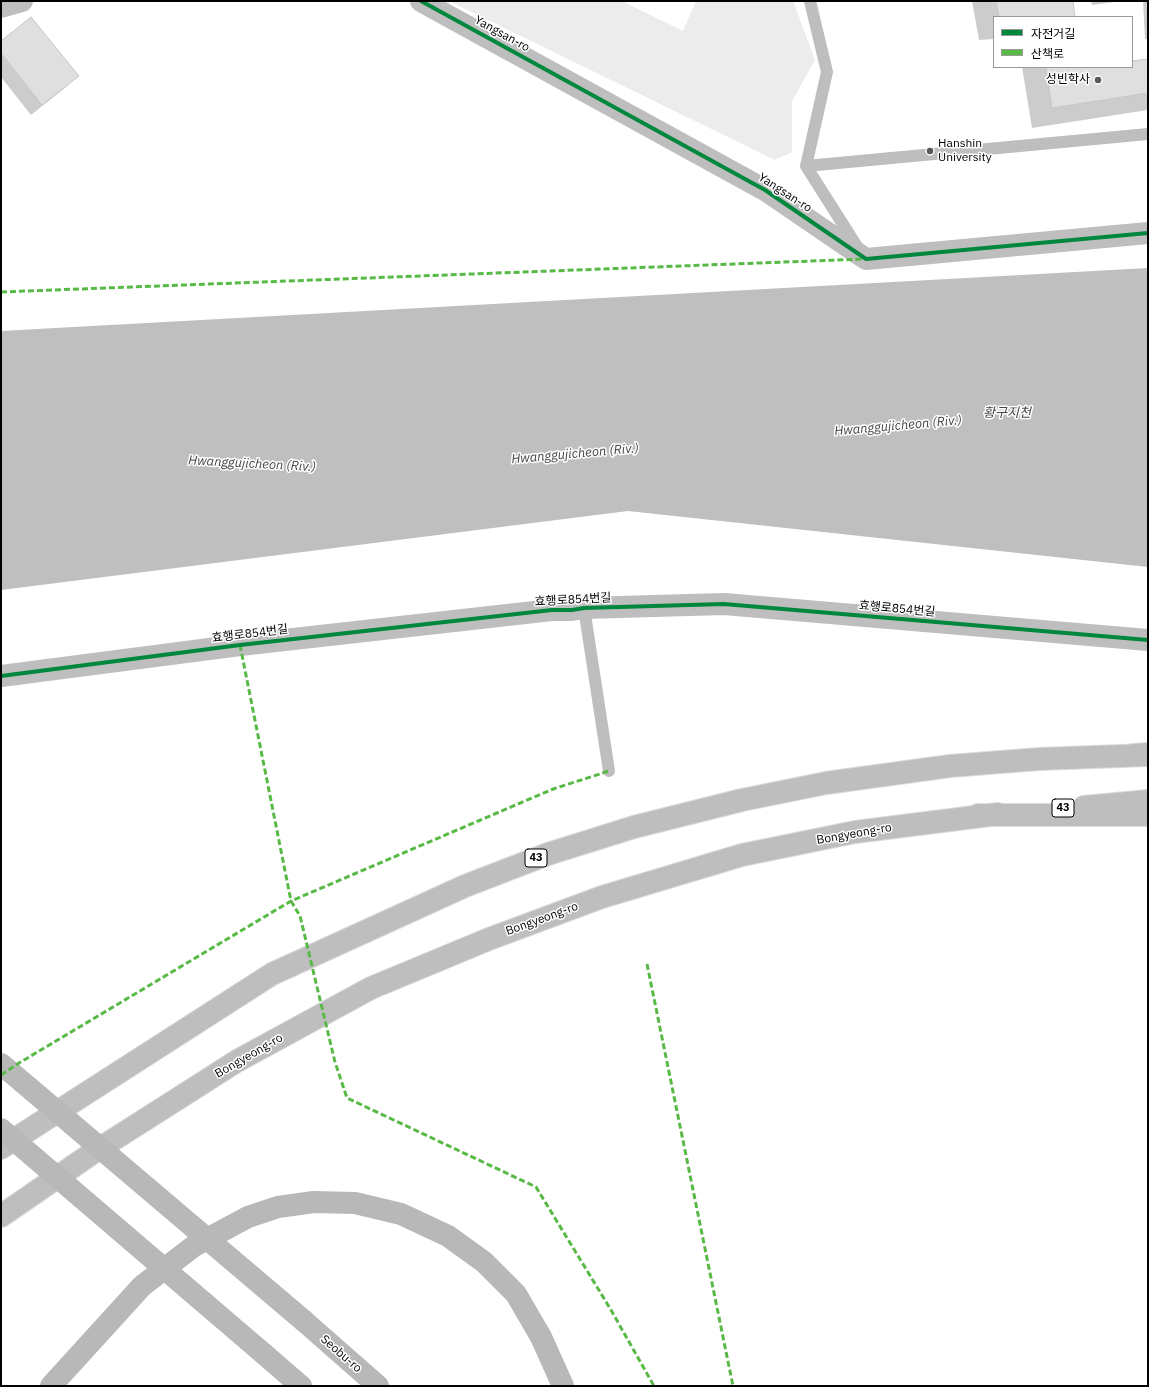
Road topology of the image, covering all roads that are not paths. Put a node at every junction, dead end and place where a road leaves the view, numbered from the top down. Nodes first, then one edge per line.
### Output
1 (22, 1) edge
2 (421, 1) edge
3 (810, 1) edge
4 (1, 7) edge
5 (1148, 134) edge
6 (806, 166) junction
7 (1148, 233) edge
8 (866, 259) junction
9 (584, 608) junction
10 (1148, 640) edge
11 (1, 676) edge
12 (1143, 755) edge
13 (609, 771) dead end
14 (1148, 801) edge
15 (978, 815) junction
16 (1148, 815) edge
17 (1, 1064) edge
18 (1, 1129) edge
19 (1, 1148) edge
20 (1, 1216) edge
21 (51, 1386) edge
22 (301, 1386) edge
23 (378, 1386) edge
24 (563, 1386) edge

1 - 4 main road
2 - 8 main road, Yangsan-ro
3 - 6 lane
5 - 6 lane
6 - 8 lane
7 - 8 main road
9 - 10 main road, 효행로854번길
9 - 11 main road, 효행로854번길
9 - 13 lane
12 - 19 main road, 43
14 - 15 main road, Bongyeong-ro / 43
15 - 16 main road
15 - 20 main road, Bongyeong-ro / 43
17 - 23 main road, Seobu-ro, bridge
18 - 22 main road, bridge
21 - 24 main road

